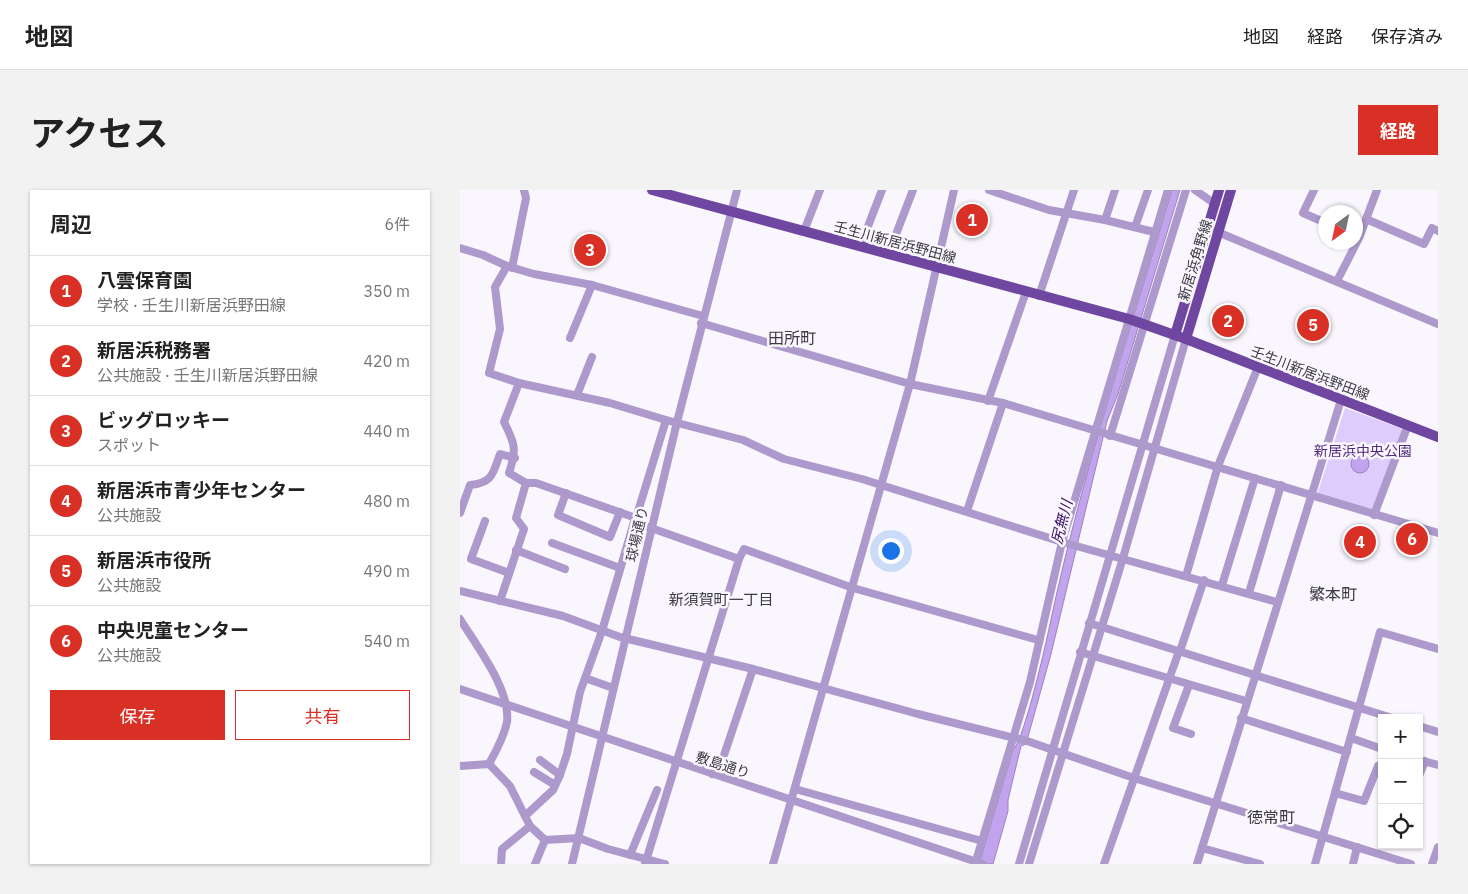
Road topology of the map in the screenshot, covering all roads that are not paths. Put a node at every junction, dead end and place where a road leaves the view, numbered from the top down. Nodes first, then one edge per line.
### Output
1 (524, 190) edge
2 (652, 190) edge
3 (738, 190) edge
4 (820, 190) edge
5 (882, 190) edge
6 (913, 190) edge
7 (954, 190) edge
8 (989, 190) edge
9 (1074, 190) edge
10 (1115, 190) edge
11 (1148, 190) edge
12 (1168, 190) edge
13 (1186, 190) edge
14 (1195, 190) edge
15 (1219, 190) edge
16 (1231, 190) edge
17 (1314, 190) edge
18 (1377, 190) edge
19 (1215, 204) junction
20 (731, 212) junction
21 (1066, 214) junction
22 (1318, 219) edge
23 (1366, 219) junction
24 (1105, 220) junction
25 (1363, 225) edge
26 (1135, 227) junction
27 (1208, 228) junction
28 (804, 231) junction
29 (1219, 231) junction
30 (1438, 231) edge
31 (1154, 232) junction
32 (860, 247) junction
33 (460, 248) edge
34 (1351, 250) edge
35 (888, 255) junction
36 (509, 267) junction
37 (936, 268) junction
38 (1337, 281) junction
39 (592, 285) junction
40 (1026, 292) junction
41 (1039, 296) junction
42 (702, 320) junction
43 (1130, 320) junction
44 (1143, 324) junction
45 (1438, 324) edge
46 (1175, 335) junction
47 (570, 338) dead end
48 (1186, 339) junction
49 (592, 357) dead end
50 (1258, 367) junction
51 (519, 383) junction
52 (910, 384) junction
53 (577, 396) junction
54 (988, 400) junction
55 (1341, 400) junction
56 (1003, 403) junction
57 (666, 420) junction
58 (677, 422) junction
59 (1408, 425) junction
60 (1095, 431) junction
61 (1108, 435) junction
62 (1438, 438) edge
63 (1144, 444) junction
64 (1154, 448) junction
65 (514, 458) junction
66 (1218, 466) junction
67 (1255, 478) junction
68 (526, 483) junction
69 (1280, 485) junction
70 (882, 486) junction
71 (566, 493) junction
72 (1310, 495) junction
73 (967, 511) junction
74 (620, 512) junction
75 (460, 513) edge
76 (1374, 515) junction
77 (635, 520) junction
78 (485, 521) dead end
79 (651, 529) junction
80 (1438, 532) edge
81 (1063, 542) junction
82 (552, 543) dead end
83 (516, 550) junction
84 (1110, 554) junction
85 (1123, 558) junction
86 (739, 560) junction
87 (620, 568) junction
88 (565, 569) dead end
89 (509, 573) junction
90 (1186, 576) junction
91 (1204, 580) junction
92 (1222, 585) junction
93 (853, 588) junction
94 (460, 591) edge
95 (1249, 593) junction
96 (500, 602) junction
97 (1277, 602) junction
98 (460, 619) edge
99 (1089, 623) junction
100 (1101, 627) junction
101 (602, 631) junction
102 (626, 636) junction
103 (1038, 640) junction
104 (1438, 649) edge
105 (1180, 651) junction
106 (1080, 652) junction
107 (1093, 655) junction
108 (708, 659) junction
109 (754, 669) junction
110 (1255, 675) junction
111 (585, 678) junction
112 (1170, 680) junction
113 (1189, 685) junction
114 (613, 688) junction
115 (825, 688) junction
116 (460, 689) edge
117 (1246, 702) junction
118 (504, 703) junction
119 (1358, 707) junction
120 (1380, 714) edge
121 (1241, 718) junction
122 (572, 727) junction
123 (1423, 727) edge
124 (1438, 732) edge
125 (1191, 734) dead end
126 (602, 737) junction
127 (1015, 738) junction
128 (1351, 738) junction
129 (1378, 748) edge
130 (1052, 751) junction
131 (1347, 752) junction
132 (1062, 754) junction
133 (540, 760) dead end
134 (1423, 760) edge
135 (676, 762) junction
136 (489, 764) junction
137 (1438, 765) edge
138 (460, 766) edge
139 (1378, 766) dead end
140 (534, 772) dead end
141 (560, 774) junction
142 (712, 774) junction
143 (1134, 778) junction
144 (555, 785) junction
145 (795, 788) junction
146 (657, 790) dead end
147 (1336, 793) junction
148 (792, 800) junction
149 (1216, 803) junction
150 (525, 816) junction
151 (530, 826) junction
152 (1323, 837) junction
153 (579, 838) junction
154 (545, 840) junction
155 (982, 841) junction
156 (1438, 846) edge
157 (1357, 847) junction
158 (1202, 848) junction
159 (630, 855) junction
160 (1383, 855) junction
161 (646, 861) edge
162 (979, 863) edge
163 (501, 864) edge
164 (535, 864) edge
165 (572, 864) edge
166 (664, 864) edge
167 (773, 864) edge
168 (1019, 864) edge
169 (1029, 864) edge
170 (1104, 864) edge
171 (1197, 864) edge
172 (1260, 864) edge
173 (1315, 864) edge
174 (1353, 864) edge
175 (1381, 864) edge
176 (1411, 864) edge
177 (1432, 864) edge

1 - 36 street
2 - 20 main road, 壬生川新居浜野田線
3 - 20 street, 球場通り
4 - 28 street
5 - 32 street
6 - 35 street
7 - 37 street
8 - 21 street
9 - 21 street
10 - 24 street
11 - 26 street
12 - 31 street
13 - 44 street
14 - 19 street
15 - 19 main road, 新居浜角野線
16 - 29 main road, 新居浜角野線
17 - 22 street
18 - 23 street
19 - 27 main road, 新居浜角野線
20 - 28 main road, 壬生川新居浜野田線
20 - 42 street, 球場通り
21 - 24 street
21 - 41 street
23 - 25 street
23 - 30 street
24 - 26 street
26 - 31 street
27 - 29 street
27 - 46 main road, 新居浜角野線
28 - 32 main road, 壬生川新居浜野田線
29 - 38 street
29 - 48 main road, 新居浜角野線
31 - 43 street
32 - 35 main road, 壬生川新居浜野田線
33 - 36 street
34 - 38 street
35 - 37 main road, 壬生川新居浜野田線
36 - 39 street
36 - 51 street
37 - 40 main road, 壬生川新居浜野田線
37 - 52 street
38 - 45 street
39 - 42 street
39 - 47 street
40 - 41 main road, 壬生川新居浜野田線
40 - 54 street
41 - 43 main road, 壬生川新居浜野田線
42 - 52 street
42 - 58 street, 球場通り
43 - 44 main road, 壬生川新居浜野田線
43 - 60 street
44 - 46 main road, 壬生川新居浜野田線
44 - 61 street
46 - 48 main road, 壬生川新居浜野田線
46 - 63 street
48 - 50 main road, 壬生川新居浜野田線
48 - 64 street
49 - 53 street
50 - 55 main road, 壬生川新居浜野田線
50 - 66 street
51 - 53 street
51 - 65 street
52 - 54 street
52 - 70 street
53 - 57 street
54 - 56 street
55 - 59 main road, 壬生川新居浜野田線
55 - 72 street
56 - 60 street
56 - 73 street
57 - 58 street
57 - 77 street
58 - 70 street
58 - 79 street, 球場通り
59 - 62 main road, 壬生川新居浜野田線
59 - 76 street
60 - 61 street
60 - 81 street
61 - 63 street
63 - 64 street
63 - 84 street
64 - 66 street
64 - 85 street
65 - 68 street
65 - 75 street
66 - 67 street
66 - 90 street
67 - 69 street
67 - 92 street
68 - 71 street
68 - 83 street
69 - 72 street
69 - 95 street
70 - 73 street
70 - 93 street
71 - 74 street
71 - 74 street
72 - 76 street
72 - 97 street
73 - 81 street
74 - 77 street
76 - 80 street
77 - 79 street
77 - 87 street
78 - 89 street
79 - 86 street
79 - 102 street, 球場通り
81 - 84 street
81 - 103 street
82 - 87 street
83 - 88 street
83 - 89 street
84 - 85 street
84 - 99 street
85 - 90 street
85 - 100 street
86 - 93 street
86 - 108 street
87 - 101 street
89 - 96 street
90 - 91 street
91 - 92 street
91 - 105 street
92 - 95 street
93 - 103 street
93 - 115 street
94 - 96 street
95 - 97 street
96 - 101 street
97 - 110 street
98 - 118 street
99 - 100 street
99 - 106 street
100 - 105 street
100 - 107 street
101 - 102 street
101 - 111 street
102 - 108 street
102 - 114 street, 球場通り
103 - 127 street
104 - 119 street
105 - 110 street
105 - 112 street
106 - 107 street
106 - 130 street
107 - 112 street
107 - 132 street
108 - 109 street
108 - 135 street
109 - 115 street
109 - 142 street
110 - 117 street
110 - 119 street
111 - 114 street
111 - 122 street
112 - 113 street
112 - 143 street
113 - 117 street
113 - 125 street
114 - 126 street, 球場通り
115 - 127 street
115 - 145 street
116 - 118 street, 敷島通り
117 - 121 street
118 - 122 street, 敷島通り
118 - 136 street
119 - 120 street
119 - 128 street
121 - 131 street
121 - 149 street
122 - 126 street, 敷島通り
122 - 141 street
123 - 124 street
126 - 135 street, 敷島通り
126 - 153 street, 球場通り
127 - 130 street
127 - 155 street
128 - 129 street
128 - 131 street
130 - 132 street
130 - 168 street
131 - 147 street
132 - 143 street
132 - 169 street
133 - 141 street
134 - 137 street
135 - 142 street, 敷島通り
135 - 161 street
136 - 138 street
136 - 150 street
139 - 147 street
140 - 144 street
141 - 144 street
142 - 148 street, 敷島通り
143 - 149 street
143 - 170 street
144 - 150 street
145 - 148 street
145 - 155 street
146 - 159 street
147 - 152 street
148 - 162 street, 敷島通り
148 - 167 street
149 - 152 street
149 - 158 street
150 - 151 street
151 - 154 street
151 - 163 street
152 - 157 street
152 - 173 street
153 - 154 street
153 - 159 street
153 - 165 street, 球場通り
154 - 164 street
155 - 162 street
156 - 177 street
157 - 160 street
157 - 174 street
158 - 171 street
158 - 172 street
159 - 161 street
160 - 175 street
160 - 176 street
161 - 166 street

